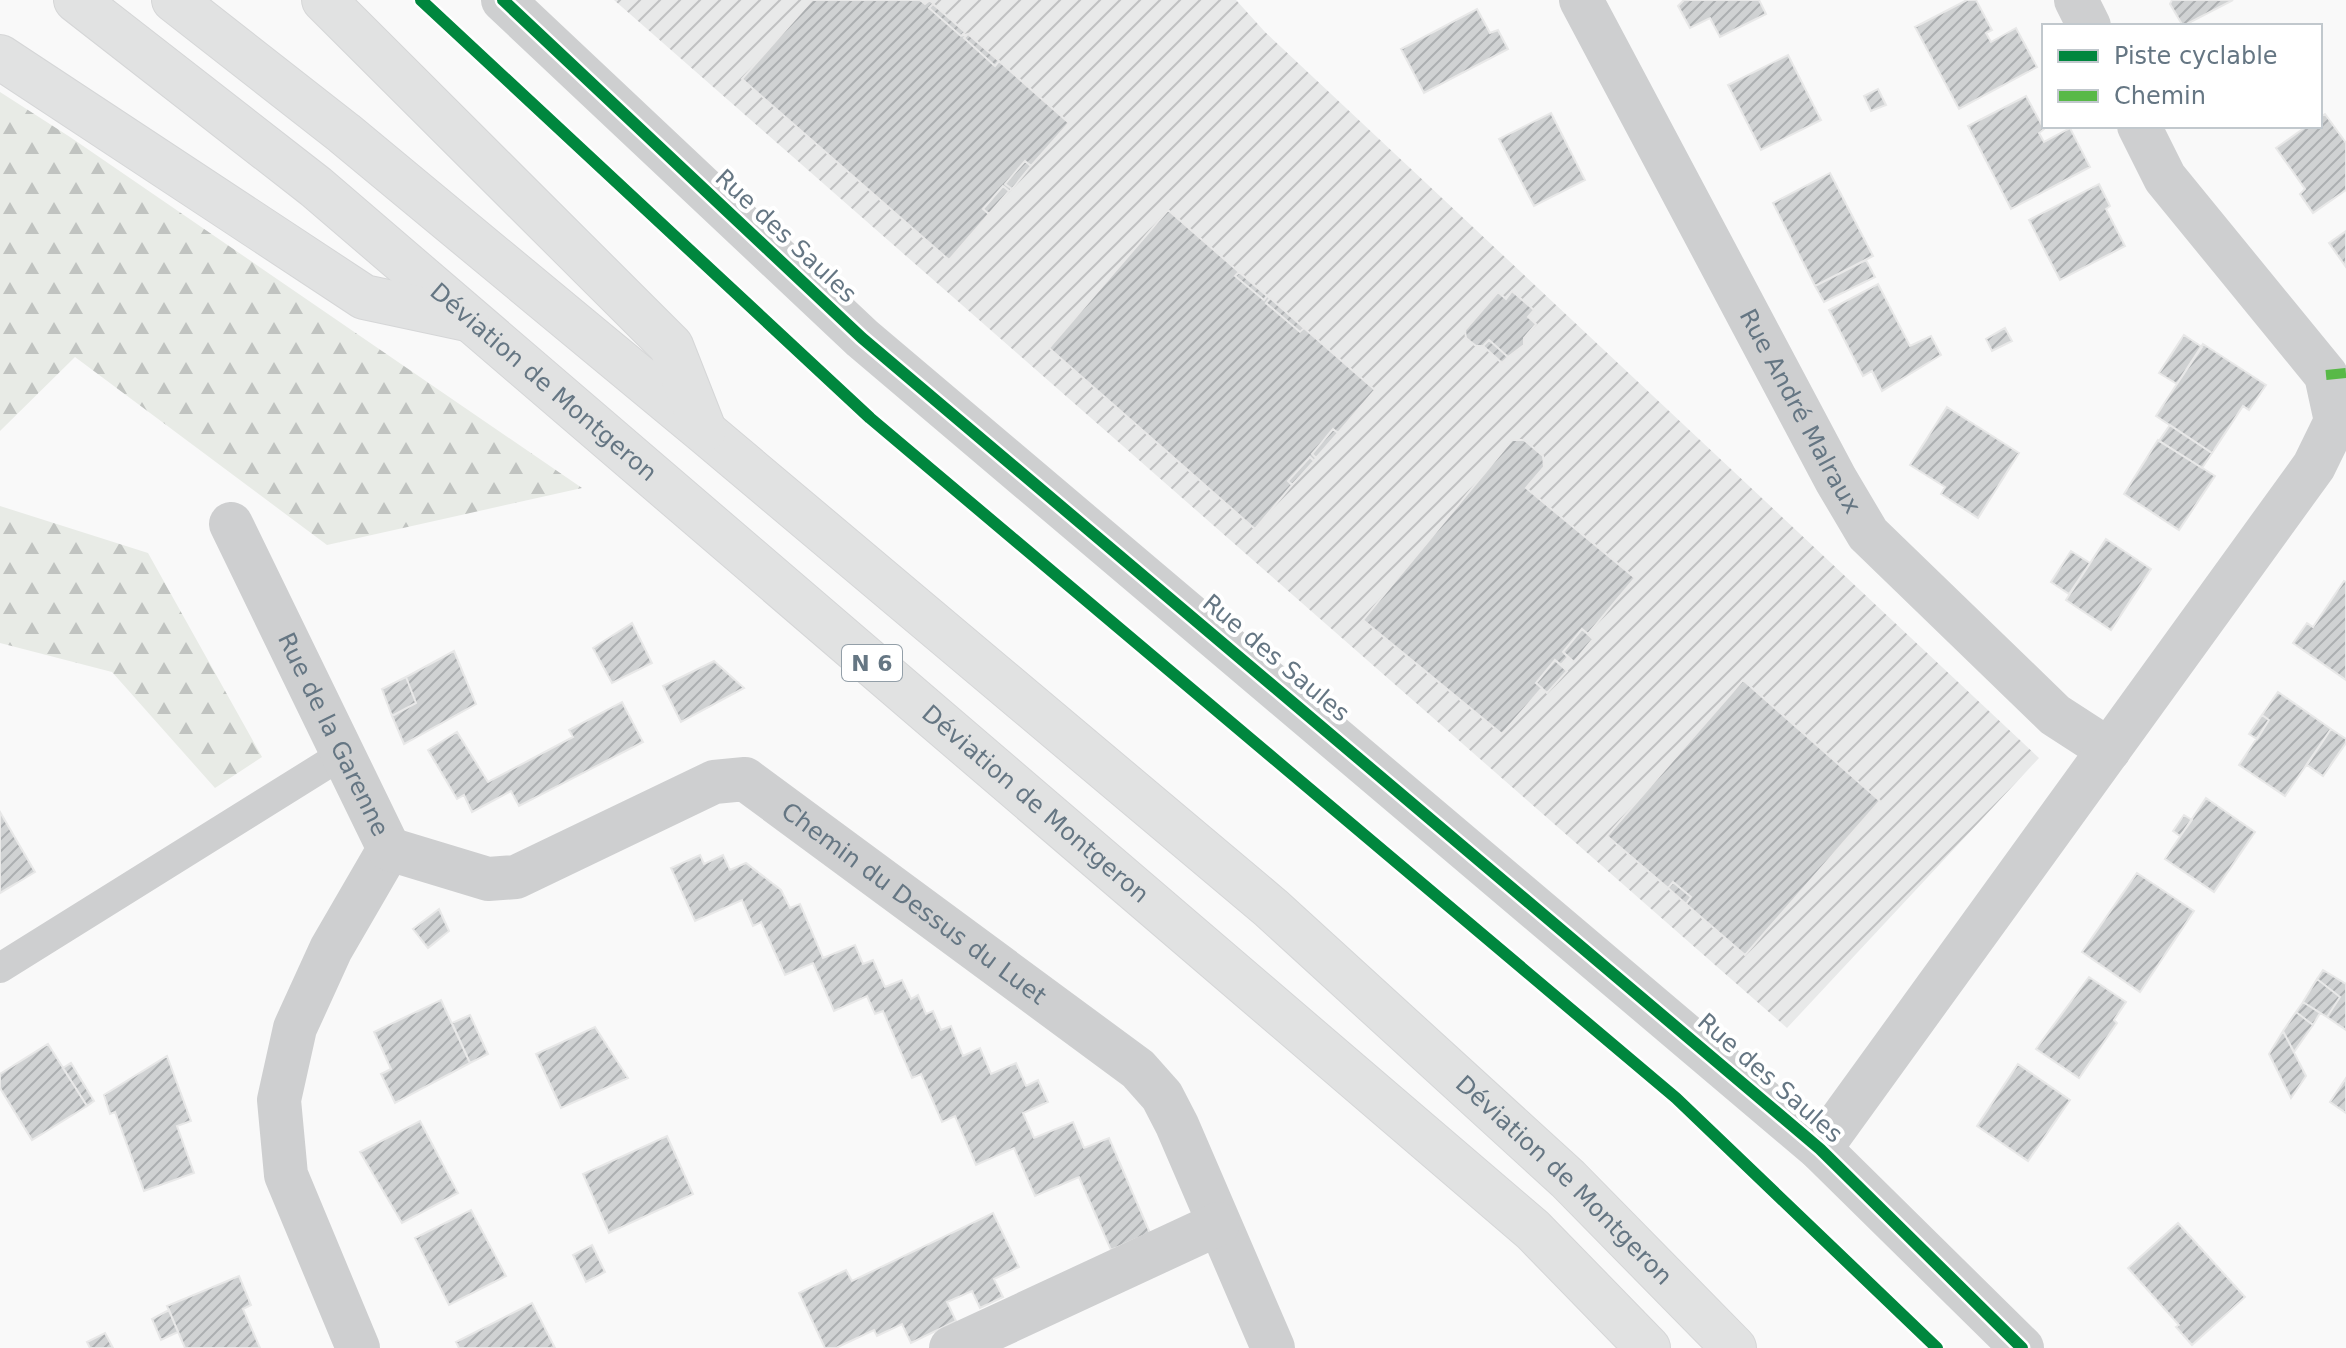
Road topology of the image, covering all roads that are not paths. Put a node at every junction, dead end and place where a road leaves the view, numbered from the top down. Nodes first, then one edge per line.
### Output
1 (76, 0) edge
2 (174, 0) edge
3 (324, 0) edge
4 (503, 0) edge
5 (1581, 0) edge
6 (2076, 0) edge
7 (2088, 24) edge
8 (0, 57) edge
9 (2140, 128) edge
10 (470, 319) junction
11 (705, 432) junction
12 (231, 524) dead end
13 (2109, 750) junction
14 (343, 754) junction
15 (389, 849) junction
16 (0, 968) edge
17 (1820, 1149) junction
18 (1218, 1224) junction
19 (358, 1348) edge
20 (951, 1348) edge
21 (1273, 1348) edge
22 (1648, 1348) edge
23 (1734, 1348) edge
24 (2022, 1348) edge

1 - 10 main road, Déviation de Montgeron / N 6
2 - 11 main road, Déviation de Montgeron
3 - 11 main road
4 - 17 street, Rue des Saules
5 - 13 street, Rue André Malraux
6 - 7 street
8 - 10 main road
9 - 13 street
10 - 22 main road, Déviation de Montgeron / N 6
11 - 23 main road, Déviation de Montgeron
12 - 14 street, Rue de la Garenne
13 - 17 street
14 - 15 street, Rue de la Garenne
14 - 16 lane
15 - 18 street, Chemin du Dessus du Luet
15 - 19 street, Rue de la Garenne
17 - 24 street, Rue des Saules
18 - 20 street
18 - 21 street, Chemin du Dessus du Luet

